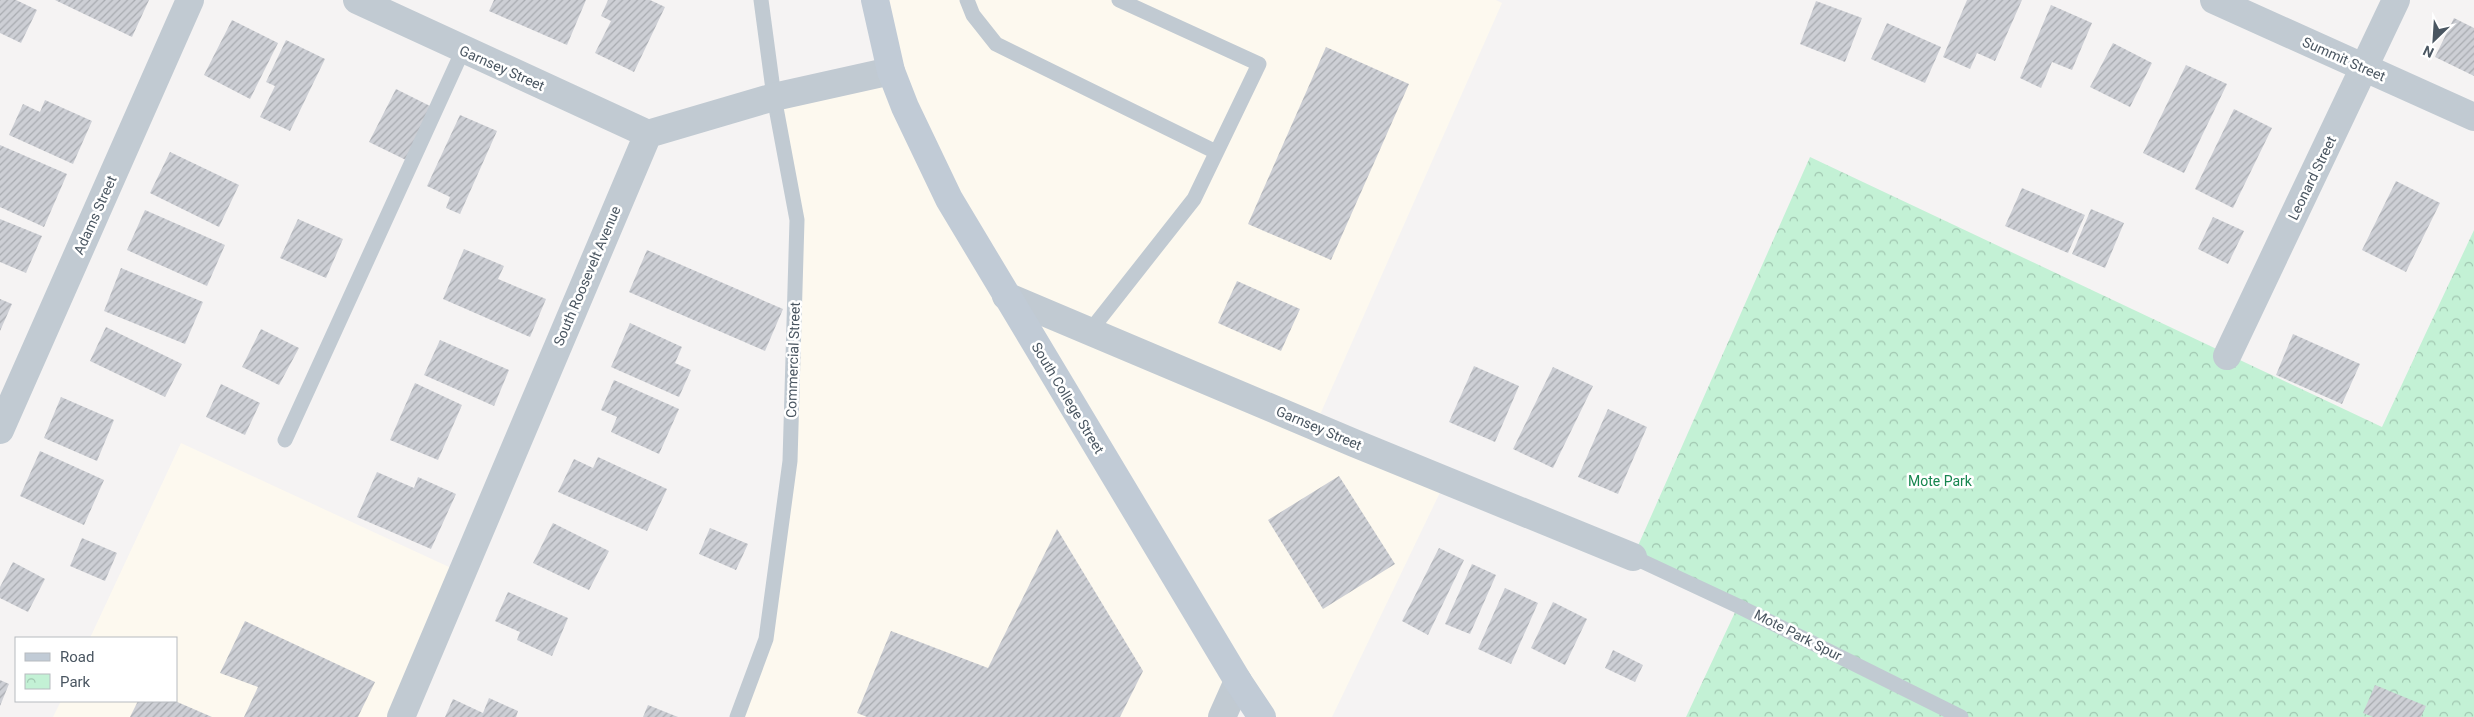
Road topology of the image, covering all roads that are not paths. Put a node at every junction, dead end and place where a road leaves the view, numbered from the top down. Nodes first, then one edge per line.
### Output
1 (190, 0) edge
2 (357, 0) edge
3 (761, 0) edge
4 (875, 0) edge
5 (967, 0) edge
6 (1119, 0) edge
7 (2214, 0) edge
8 (2396, 0) edge
9 (463, 50) junction
10 (2364, 69) junction
11 (891, 71) junction
12 (774, 97) junction
13 (2474, 117) edge
14 (648, 134) junction
15 (1216, 152) junction
16 (1006, 296) junction
17 (1090, 331) junction
18 (2227, 356) dead end
19 (0, 430) edge
20 (285, 440) dead end
21 (1633, 557) joint
22 (1238, 681) junction
23 (401, 717) edge
24 (737, 717) edge
25 (1222, 717) edge
26 (1262, 717) edge
27 (1961, 717) edge

1 - 19 street, Adams Street
2 - 9 street, Garnsey Street
3 - 12 lane, Commercial Street
4 - 11 street
5 - 15 lane
6 - 15 lane
7 - 10 street, Summit Street
8 - 10 street, Leonard Street
9 - 14 street, Garnsey Street
9 - 20 lane
10 - 13 street, Summit Street
10 - 18 street, Leonard Street
11 - 12 street
11 - 16 street, South College Street
12 - 14 street
12 - 24 lane, Commercial Street
14 - 23 street, South Roosevelt Avenue
15 - 17 lane
16 - 17 street, Garnsey Street
16 - 22 street, South College Street
17 - 21 street, Garnsey Street
21 - 27 lane, Mote Park Spur
22 - 25 street
22 - 26 street, South College Street

